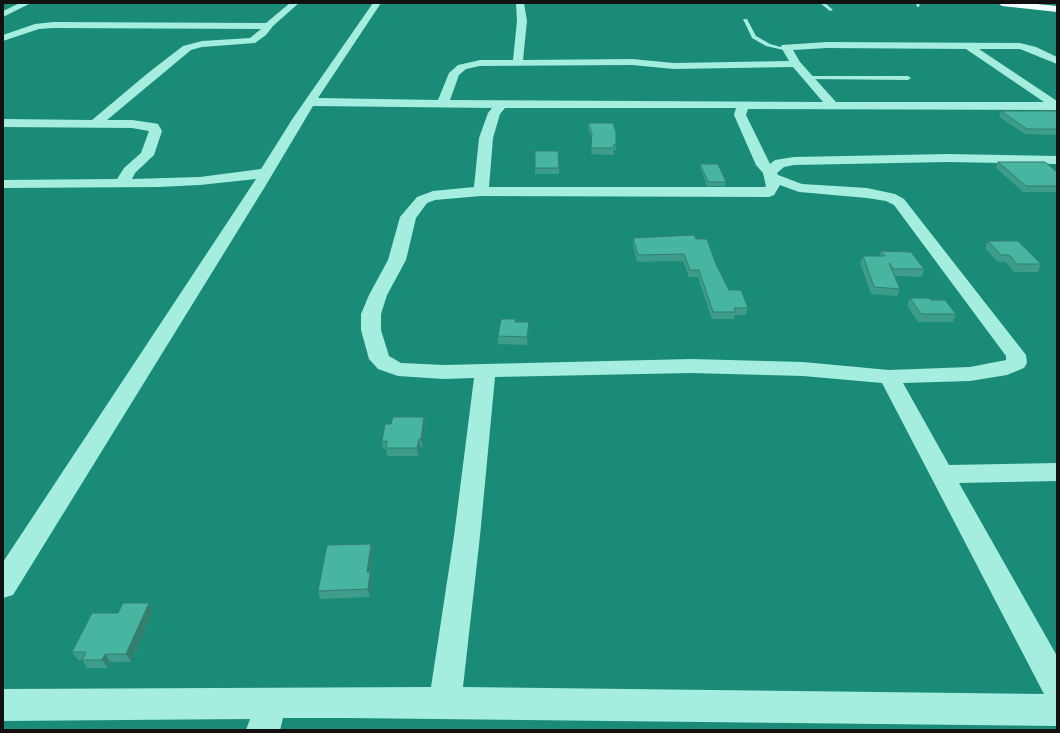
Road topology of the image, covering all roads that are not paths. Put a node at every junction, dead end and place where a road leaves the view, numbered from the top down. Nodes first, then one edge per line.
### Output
1 (27, 3) edge
2 (295, 3) edge
3 (377, 3) edge
4 (520, 3) edge
5 (822, 3) edge
6 (1002, 3) edge
7 (1057, 9) edge
8 (831, 10) dead end
9 (3, 14) edge
10 (744, 20) dead end
11 (268, 26) junction
12 (3, 38) edge
13 (970, 47) junction
14 (786, 50) junction
15 (1057, 61) edge
16 (518, 62) junction
17 (796, 64) junction
18 (808, 78) junction
19 (908, 78) dead end
20 (310, 102) junction
21 (443, 104) junction
22 (502, 104) junction
23 (743, 105) junction
24 (833, 105) junction
25 (1057, 106) edge
26 (3, 123) edge
27 (96, 123) junction
28 (1057, 160) edge
29 (266, 173) junction
30 (771, 175) junction
31 (122, 183) junction
32 (4, 185) edge
33 (481, 191) junction
34 (485, 371) junction
35 (890, 377) junction
36 (1057, 472) edge
37 (942, 474) junction
38 (3, 586) edge
39 (1057, 687) edge
40 (444, 703) junction
41 (3, 705) edge
42 (1057, 710) edge
43 (267, 716) edge

1 - 9 street
2 - 11 street
3 - 20 street
4 - 16 street
5 - 8 lane
6 - 7 highway
10 - 14 lane
11 - 12 street
11 - 27 street
13 - 14 street
13 - 15 street
13 - 25 street
14 - 17 street
16 - 17 street
16 - 21 street
17 - 18 street
18 - 19 lane
18 - 24 street
20 - 21 street
20 - 29 street
21 - 22 street
22 - 23 street
22 - 33 street
23 - 24 street
23 - 30 street
24 - 25 street
26 - 27 street
27 - 31 street
28 - 30 street
29 - 31 street
29 - 38 street
30 - 33 street
30 - 35 street
31 - 32 street
33 - 34 street
34 - 35 street
34 - 40 street
35 - 37 street
36 - 37 street
37 - 39 street
40 - 42 street
40 - 43 street
41 - 43 street

